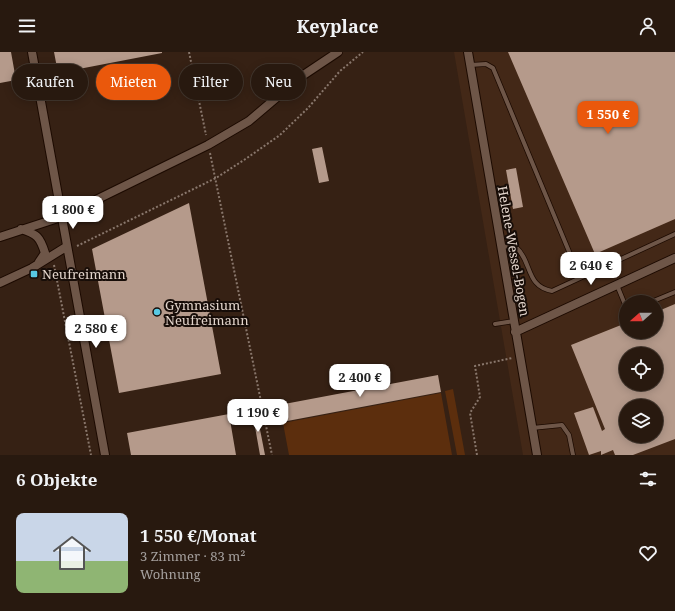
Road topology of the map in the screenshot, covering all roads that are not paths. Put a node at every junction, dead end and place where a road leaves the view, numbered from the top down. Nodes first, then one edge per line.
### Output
1 (32, 52) edge
2 (338, 52) edge
3 (468, 52) edge
4 (470, 65) junction
5 (61, 217) junction
6 (21, 229) junction
7 (675, 234) edge
8 (0, 237) edge
9 (501, 247) junction
10 (67, 248) junction
11 (675, 258) edge
12 (38, 264) junction
13 (580, 278) junction
14 (0, 283) edge
15 (616, 285) junction
16 (675, 292) edge
17 (621, 295) edge
18 (663, 297) edge
19 (514, 321) junction
20 (495, 324) dead end
21 (515, 332) junction
22 (532, 428) junction
23 (105, 455) edge
24 (537, 455) edge
25 (573, 455) edge

1 - 5 street
2 - 5 street
3 - 4 street, Helene-Wessel-Bogen
4 - 9 street, Helene-Wessel-Bogen
4 - 13 lane
5 - 6 street
5 - 10 street
6 - 8 street
6 - 12 street
7 - 13 lane
9 - 13 lane
9 - 19 street, Helene-Wessel-Bogen
10 - 12 street
10 - 23 street
11 - 15 street
12 - 14 street
15 - 17 lane
15 - 21 street
16 - 18 lane
19 - 20 lane
19 - 21 street, Helene-Wessel-Bogen
21 - 22 street, Helene-Wessel-Bogen
22 - 24 street, Helene-Wessel-Bogen
22 - 25 lane

